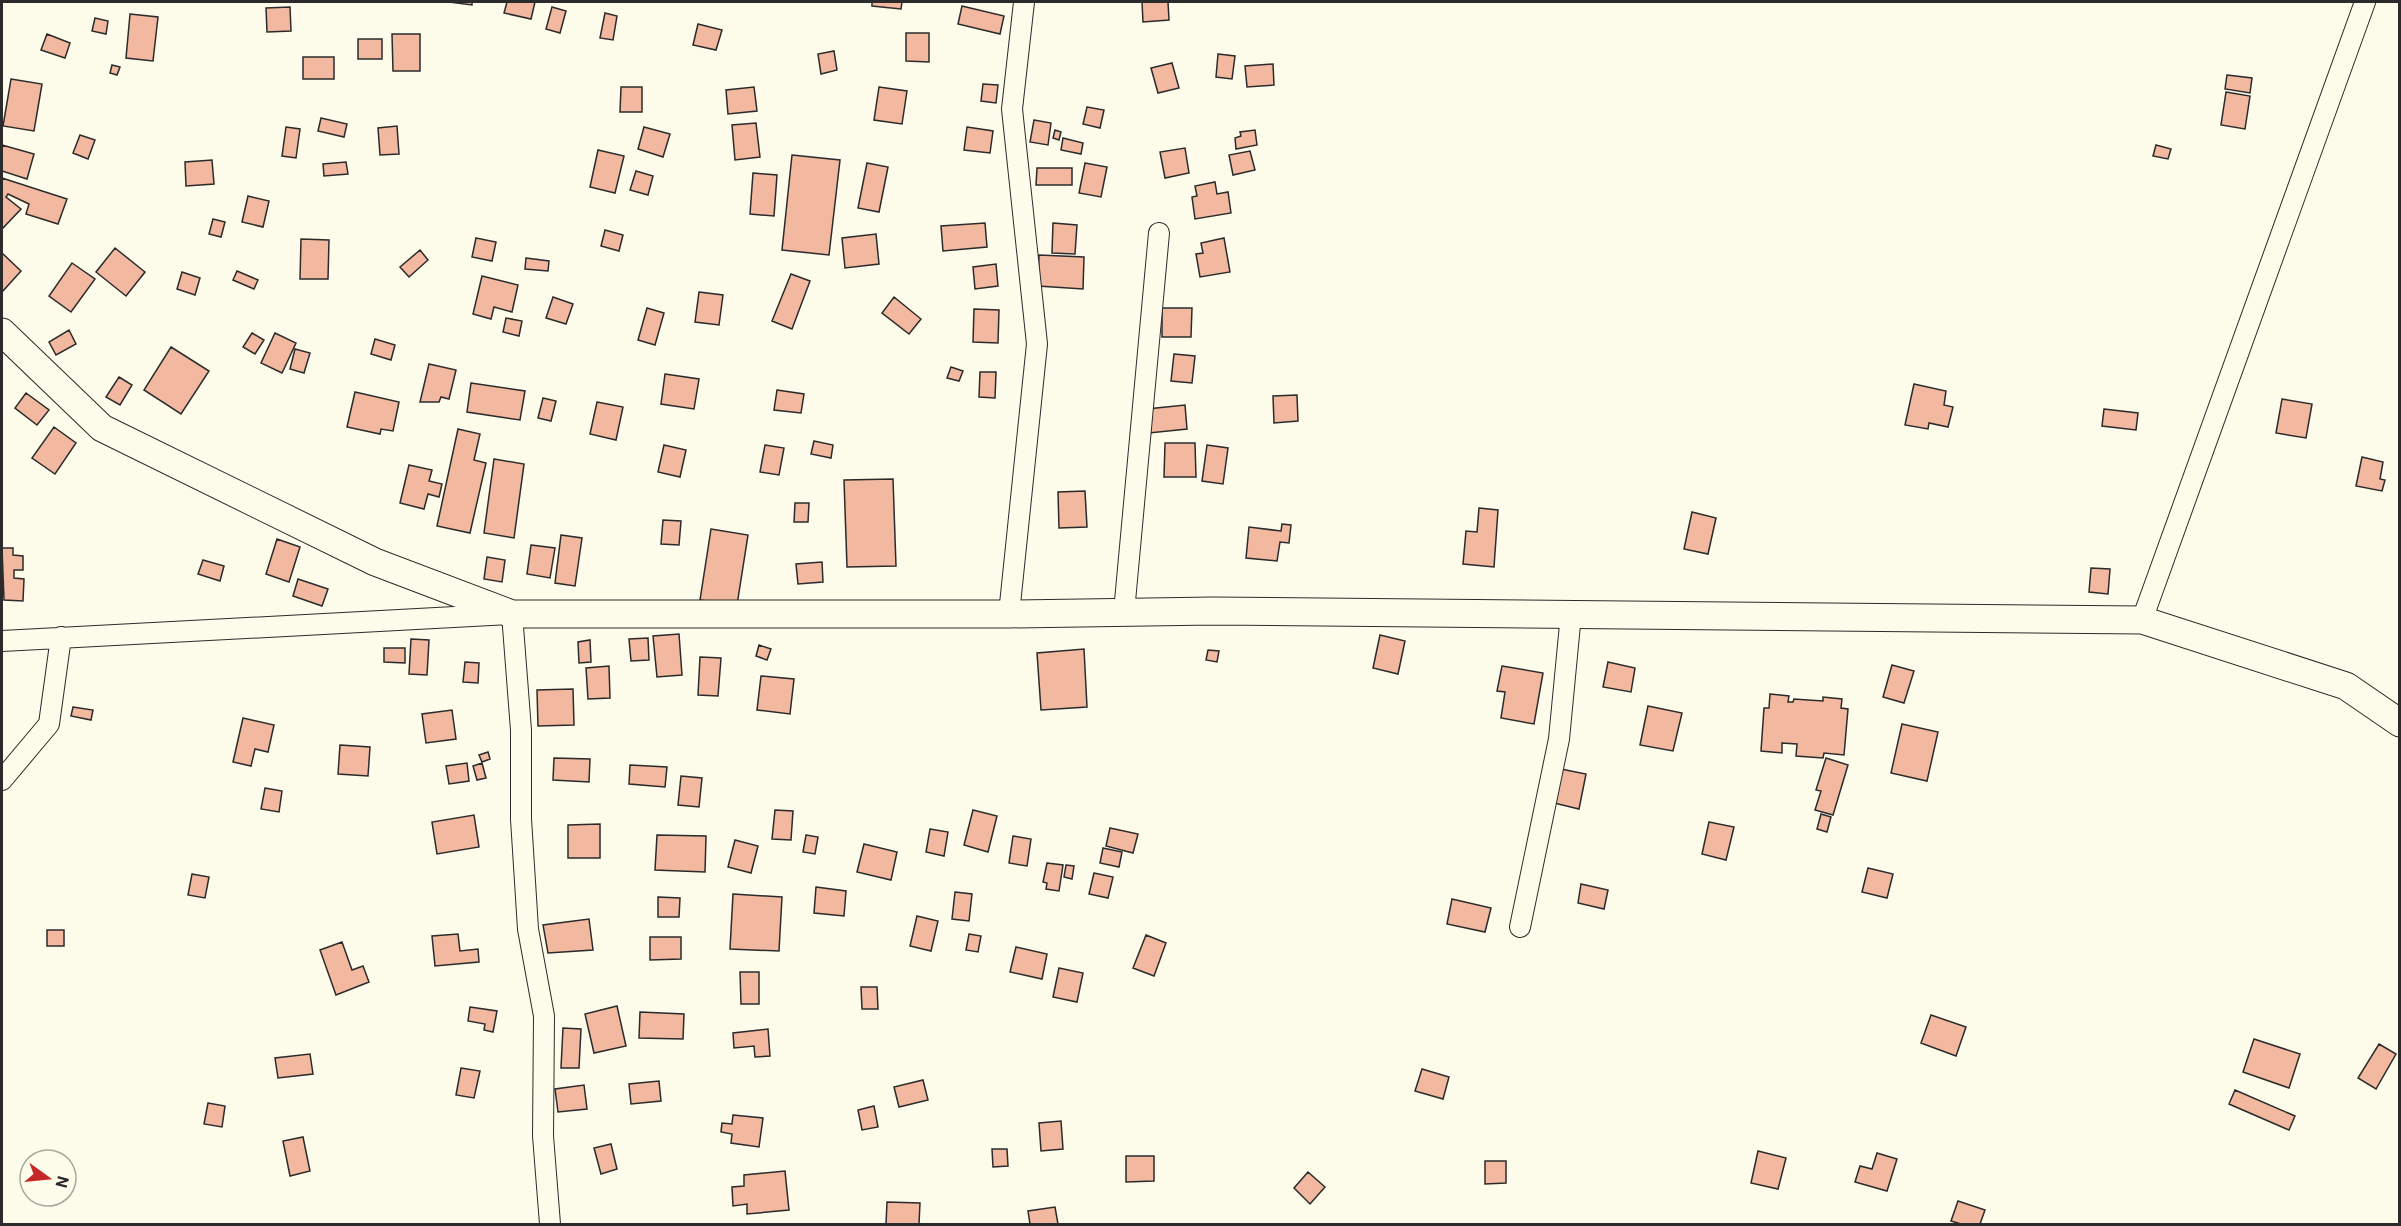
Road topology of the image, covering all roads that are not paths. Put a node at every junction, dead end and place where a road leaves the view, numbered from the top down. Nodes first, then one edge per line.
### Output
1 (1024, 2) edge
2 (2366, 2) edge
3 (1159, 233) dead end
4 (2, 332) edge
5 (1124, 612) junction
6 (512, 614) junction
7 (1009, 614) junction
8 (1571, 614) junction
9 (2142, 620) junction
10 (61, 637) junction
11 (2, 640) edge
12 (2400, 723) edge
13 (2, 780) edge
14 (1520, 927) dead end
15 (550, 1224) edge

1 - 7 street
2 - 9 street
3 - 5 street
4 - 6 street
5 - 7 street
5 - 8 street
6 - 7 street
6 - 10 street
6 - 15 street
8 - 9 street
8 - 14 street
9 - 12 street
10 - 11 street
10 - 13 street

